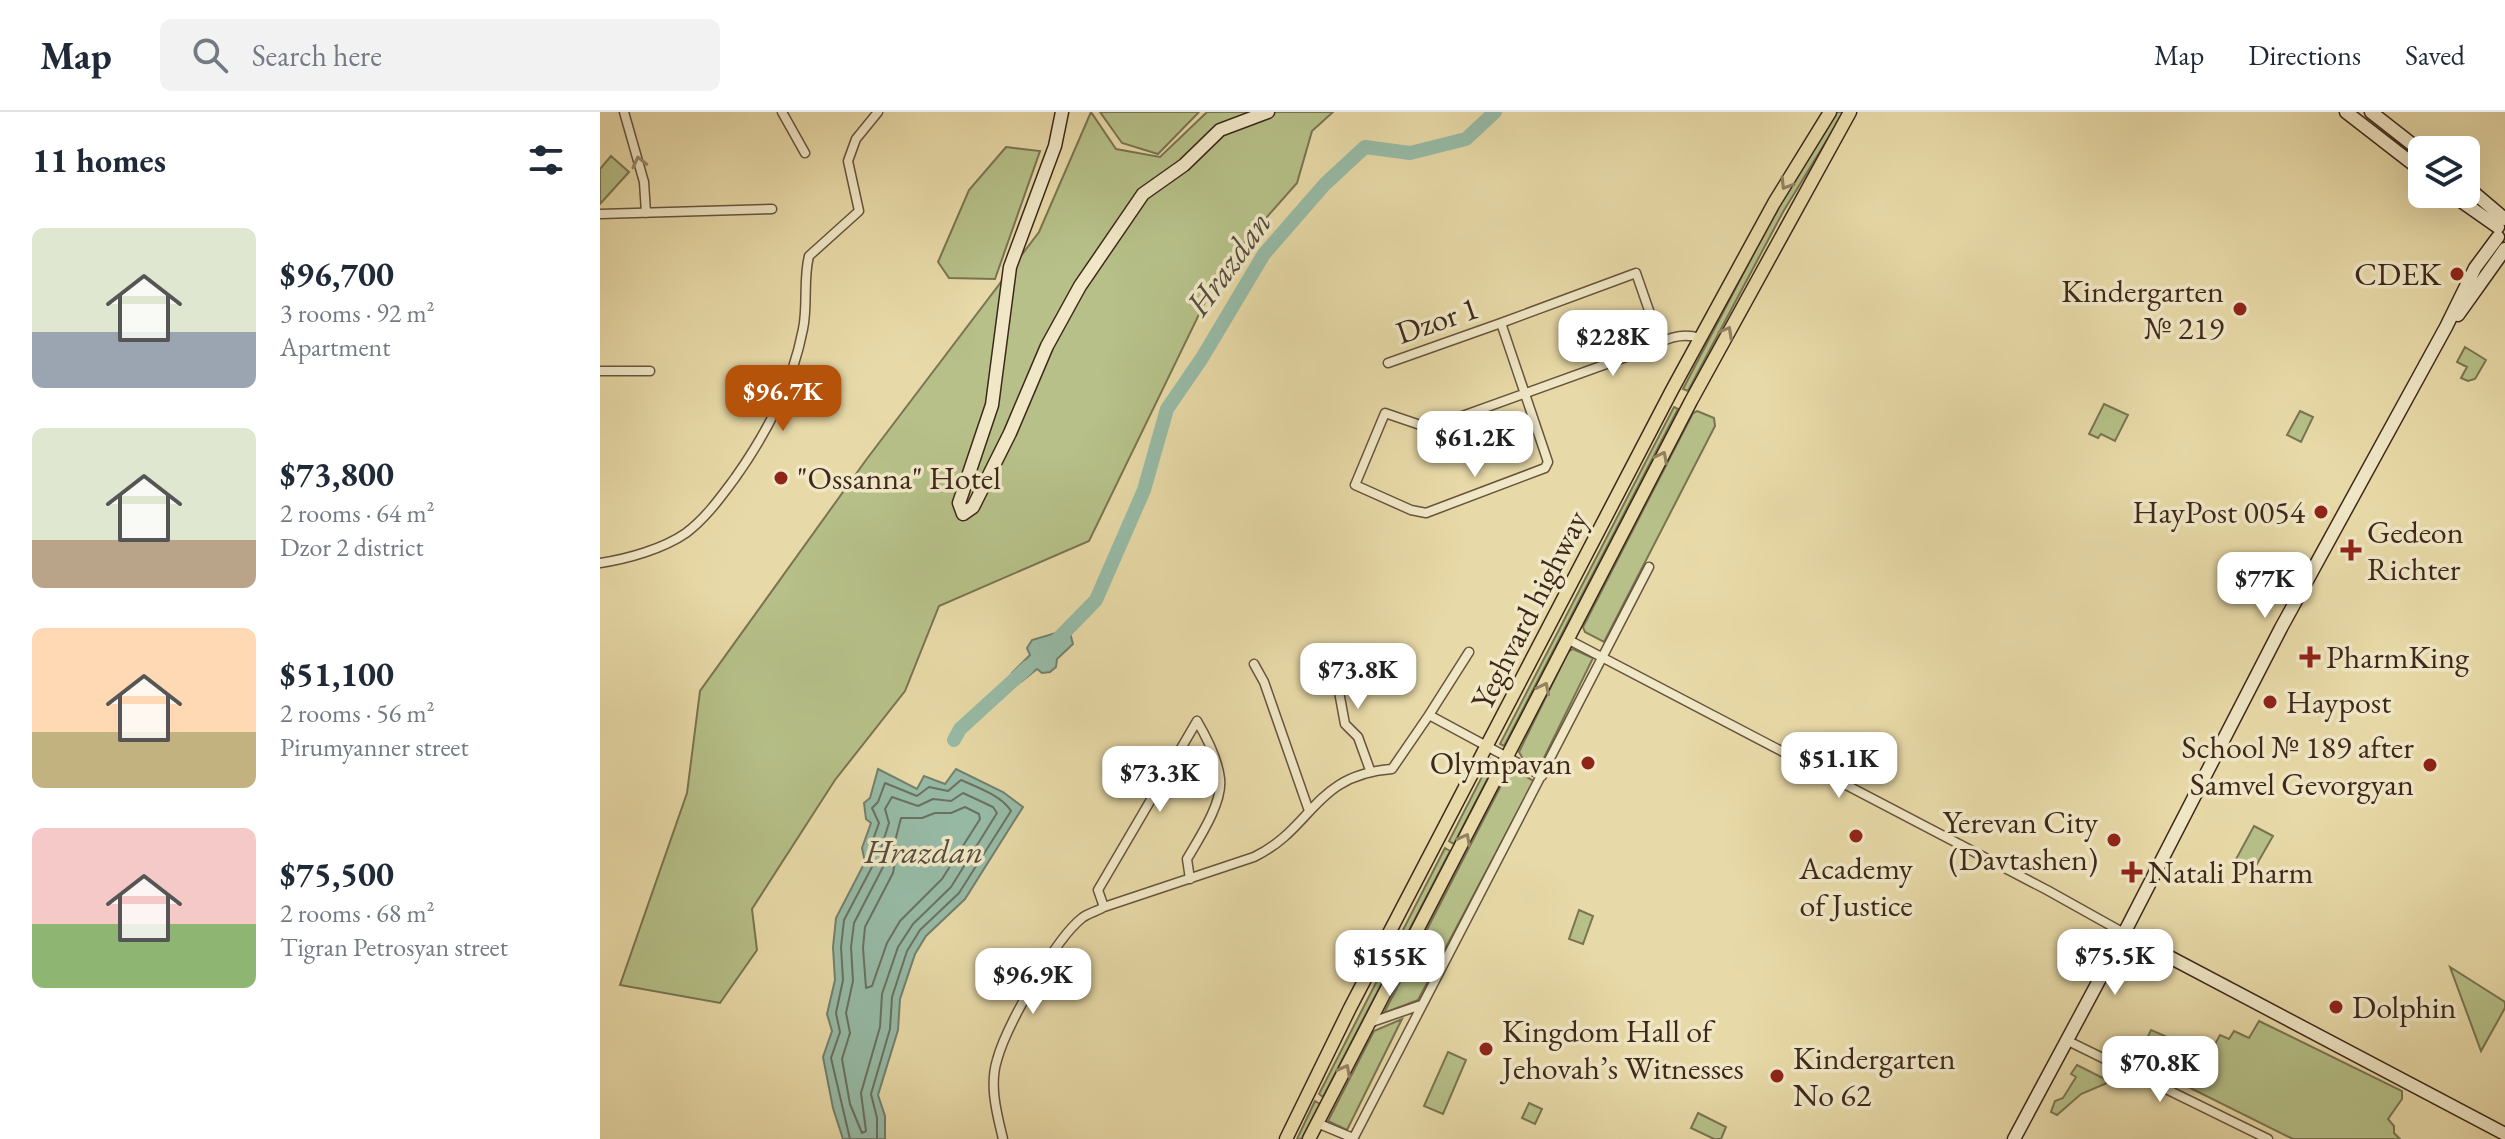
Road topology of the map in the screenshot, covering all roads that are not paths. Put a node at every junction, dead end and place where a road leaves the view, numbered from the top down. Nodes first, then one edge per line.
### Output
1 (624, 112) edge
2 (782, 112) edge
3 (878, 112) edge
4 (1062, 112) edge
5 (1268, 112) edge
6 (1852, 112) edge
7 (2346, 112) edge
8 (2371, 112) edge
9 (1829, 114) edge
10 (2408, 141) edge
11 (805, 153) dead end
12 (2408, 160) edge
13 (2480, 203) edge
14 (2471, 208) edge
15 (772, 209) dead end
16 (646, 213) junction
17 (600, 214) edge
18 (2502, 229) edge
19 (2505, 249) edge
20 (1501, 323) junction
21 (1700, 338) junction
22 (1660, 342) junction
23 (1388, 363) dead end
24 (600, 371) edge
25 (650, 371) dead end
26 (1672, 390) junction
27 (1525, 393) junction
28 (1691, 401) junction
29 (600, 563) edge
30 (1649, 567) dead end
31 (1569, 640) junction
32 (1469, 652) dead end
33 (1332, 654) dead end
34 (1603, 657) junction
35 (1254, 664) dead end
36 (1429, 715) junction
37 (1487, 746) junction
38 (1508, 757) junction
39 (1370, 770) junction
40 (1542, 776) junction
41 (1309, 811) junction
42 (1190, 879) junction
43 (1104, 907) junction
44 (2126, 934) junction
45 (1421, 1005) junction
46 (1369, 1023) junction
47 (2069, 1041) junction
48 (1317, 1123) junction
49 (2505, 1134) edge
50 (1003, 1139) edge
51 (1286, 1139) edge
52 (1309, 1139) edge
53 (1353, 1139) edge
54 (2017, 1139) edge
55 (2268, 1139) edge

16 -> 1 street
2 - 11 street
3 - 29 street
4 - 5 main road
28 -> 6 main road, Yeghvard highway
7 - 12 main road
8 - 10 main road
9 -> 21 main road, Yeghvard highway
13 - 18 main road
14 - 18 main road
15 - 16 street
16 - 17 street
18 - 44 main road
19 - 44 main road
20 - 22 street, Dzor 1
20 - 23 street, Dzor 1
20 - 27 street, Dzor 1
21 - 22 street, Dzor 1
21 - 26 main road, Yeghvard highway
22 - 27 street, Dzor 1
24 - 25 street
26 - 28 main road
26 - 37 main road, Yeghvard highway
27 - 27 street, Dzor 1
31 -> 28 main road, Yeghvard highway
30 - 34 street
31 - 34 street
38 -> 31 main road, Yeghvard highway
32 - 36 street
33 - 39 street
34 - 40 street
34 - 44 street
35 - 41 street
36 - 37 street
36 - 39 street
37 - 38 street
37 - 51 main road, Yeghvard highway
38 - 40 street
46 -> 38 main road, Yeghvard highway
39 - 41 street
40 - 45 street
41 - 42 street
42 - 43 street
42 - 43 street
43 - 50 street
44 - 47 main road
44 - 49 main road
45 - 46 street
45 - 53 street
48 -> 46 main road, Yeghvard highway
47 - 54 main road
47 - 55 street
48 - 52 main road, Yeghvard highway
48 - 53 street

